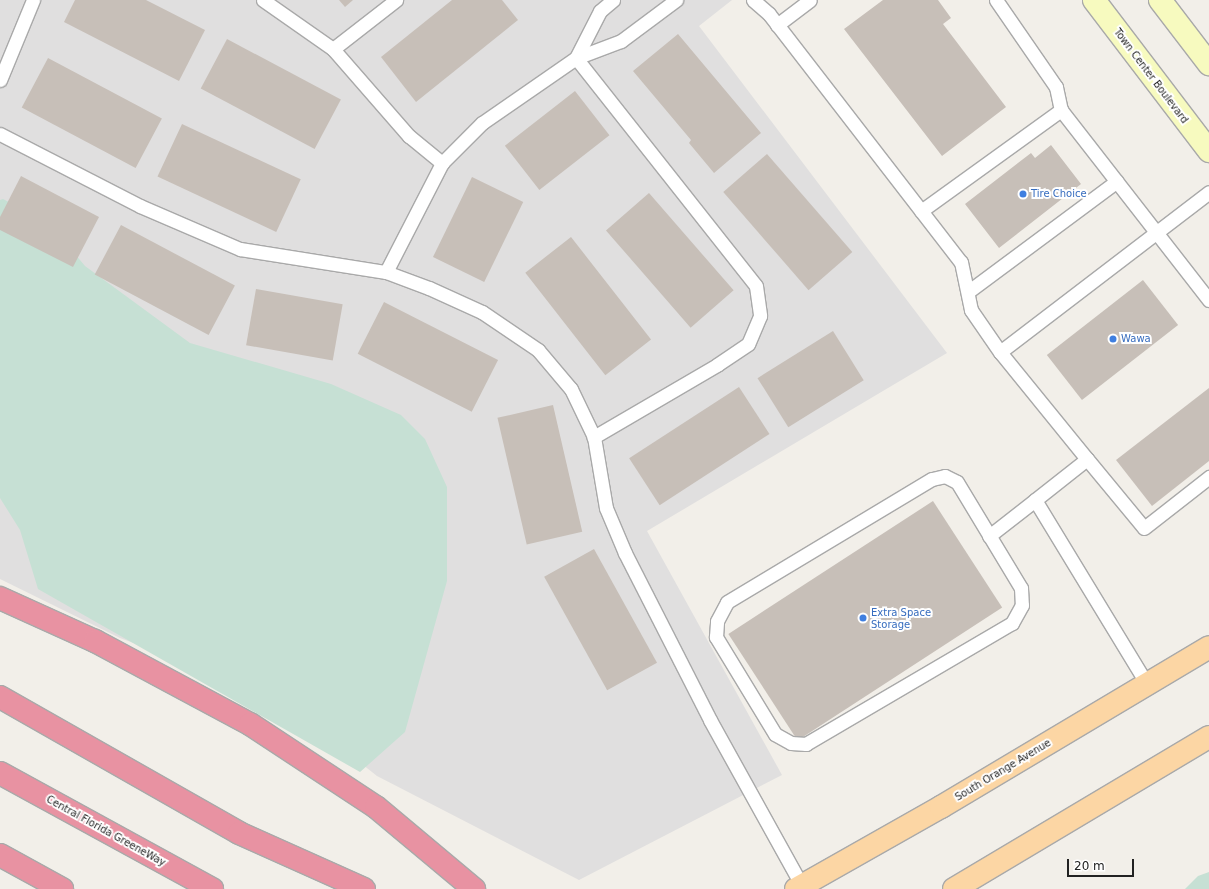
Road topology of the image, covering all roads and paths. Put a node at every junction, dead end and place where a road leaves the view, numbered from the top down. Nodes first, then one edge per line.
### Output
1 (33, 0) edge
2 (263, 0) edge
3 (396, 0) edge
4 (613, 0) edge
5 (676, 0) edge
6 (753, 0) edge
7 (810, 0) edge
8 (996, 0) edge
9 (1094, 0) edge
10 (1160, 0) edge
11 (777, 25) junction
12 (333, 49) junction
13 (576, 58) junction
14 (1209, 64) edge
15 (0, 80) edge
16 (1061, 110) junction
17 (0, 134) edge
18 (1209, 151) edge
19 (442, 163) junction
20 (1117, 181) junction
21 (1209, 192) edge
22 (921, 211) junction
23 (1157, 232) junction
24 (386, 272) junction
25 (969, 291) junction
26 (1209, 300) edge
27 (1000, 352) junction
28 (594, 437) junction
29 (1087, 460) junction
30 (1209, 477) edge
31 (1035, 500) junction
32 (989, 536) junction
33 (0, 598) edge
34 (1209, 647) edge
35 (1147, 684) junction
36 (0, 697) edge
37 (1209, 737) edge
38 (0, 773) edge
39 (0, 855) edge
40 (799, 888) edge
41 (62, 889) edge
42 (212, 889) edge
43 (364, 889) edge
44 (474, 889) edge
45 (954, 889) edge

1 - 15 lane
2 - 12 lane
3 - 12 lane
4 - 13 lane
5 - 13 lane
6 - 11 lane
7 - 11 lane
8 - 16 lane
9 - 18 main road, Town Center Boulevard
10 - 14 main road
11 - 22 lane
12 - 19 lane
13 - 19 lane
13 - 28 lane
16 - 20 lane
16 - 22 lane
17 - 24 lane
19 - 24 lane
20 - 23 lane
20 - 25 lane
21 - 23 lane
22 - 25 lane
23 - 26 lane
23 - 27 lane
24 - 28 lane
25 - 27 lane
27 - 29 lane
28 - 40 lane
29 - 30 lane
29 - 31 lane
31 - 32 lane
31 - 35 lane
32 - 32 lane
33 - 44 highway
34 - 35 main road, South Orange Avenue
35 - 40 main road, South Orange Avenue
36 - 43 highway
37 - 45 main road
38 - 42 highway, Central Florida GreeneWay
39 - 41 highway

